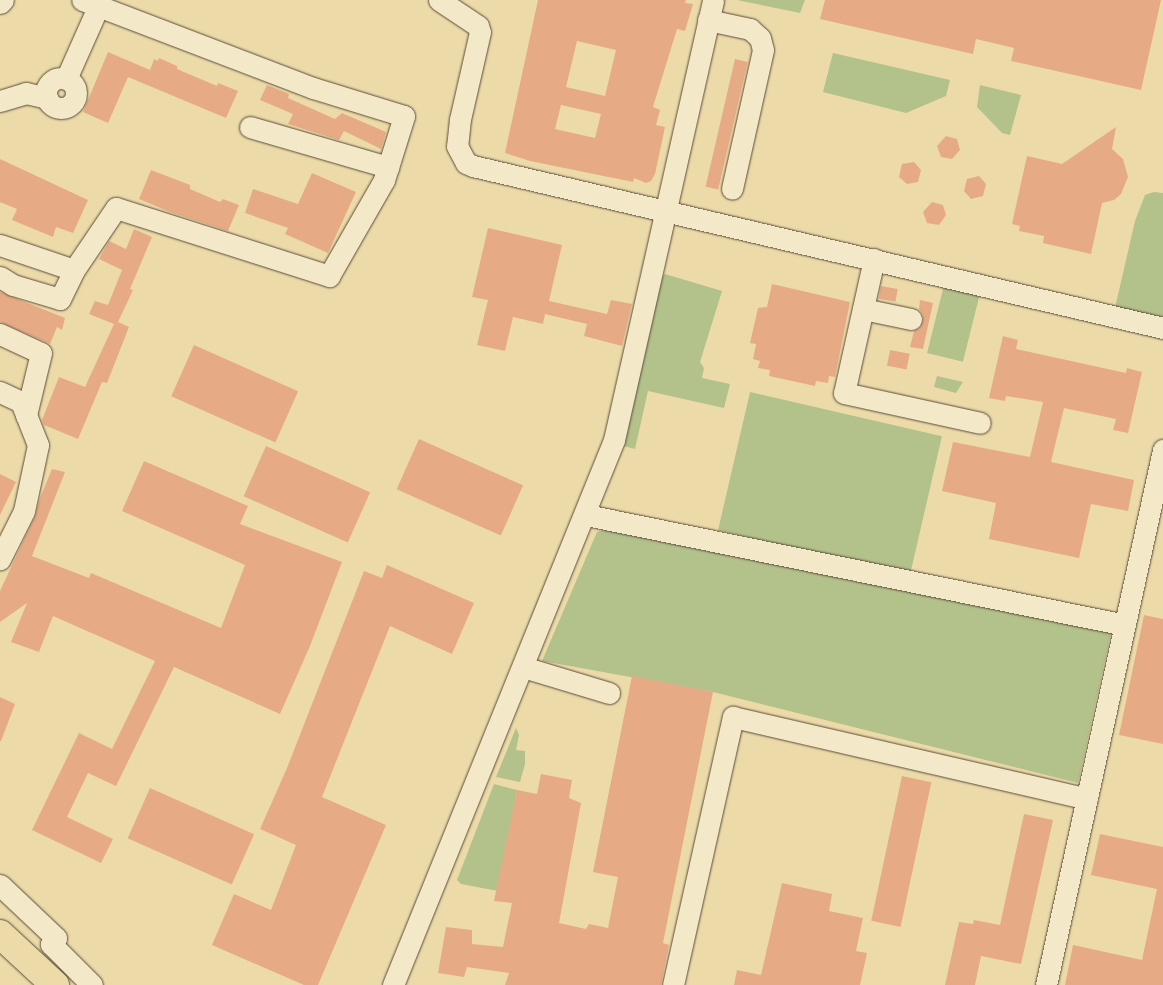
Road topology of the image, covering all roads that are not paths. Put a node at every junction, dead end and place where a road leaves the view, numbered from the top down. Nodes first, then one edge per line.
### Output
1 (3, 0) edge
2 (439, 0) edge
3 (0, 3) edge
4 (90, 3) edge
5 (711, 10) edge
6 (0, 101) edge
7 (250, 127) dead end
8 (388, 167) junction
9 (732, 189) dead end
10 (665, 210) junction
11 (0, 245) edge
12 (874, 259) junction
13 (74, 270) junction
14 (0, 277) edge
15 (863, 308) junction
16 (911, 319) dead end
17 (1163, 328) edge
18 (0, 334) edge
19 (0, 392) edge
20 (26, 415) junction
21 (980, 422) dead end
22 (1163, 450) edge
23 (586, 515) junction
24 (0, 559) edge
25 (1125, 625) junction
26 (523, 667) junction
27 (609, 693) dead end
28 (1087, 799) junction
29 (0, 885) edge
30 (0, 934) edge
31 (38, 975) edge
32 (55, 985) edge
33 (92, 985) edge
34 (393, 985) edge
35 (673, 985) edge
36 (1046, 985) edge

1 - 3 street
2 - 10 street
4 - 6 street
4 - 8 street
5 - 9 street
5 - 10 street
7 - 8 street
8 - 13 street
10 - 12 street
10 - 23 street
11 - 13 street
12 - 15 street
12 - 17 street
13 - 14 street
15 - 16 street
15 - 21 street
18 - 20 street
19 - 20 street
20 - 24 street
22 - 25 street
23 - 25 street
23 - 26 street
25 - 28 street
26 - 27 street
26 - 34 street
28 - 35 street
28 - 36 street
29 - 33 street
30 - 31 highway
31 - 32 highway

